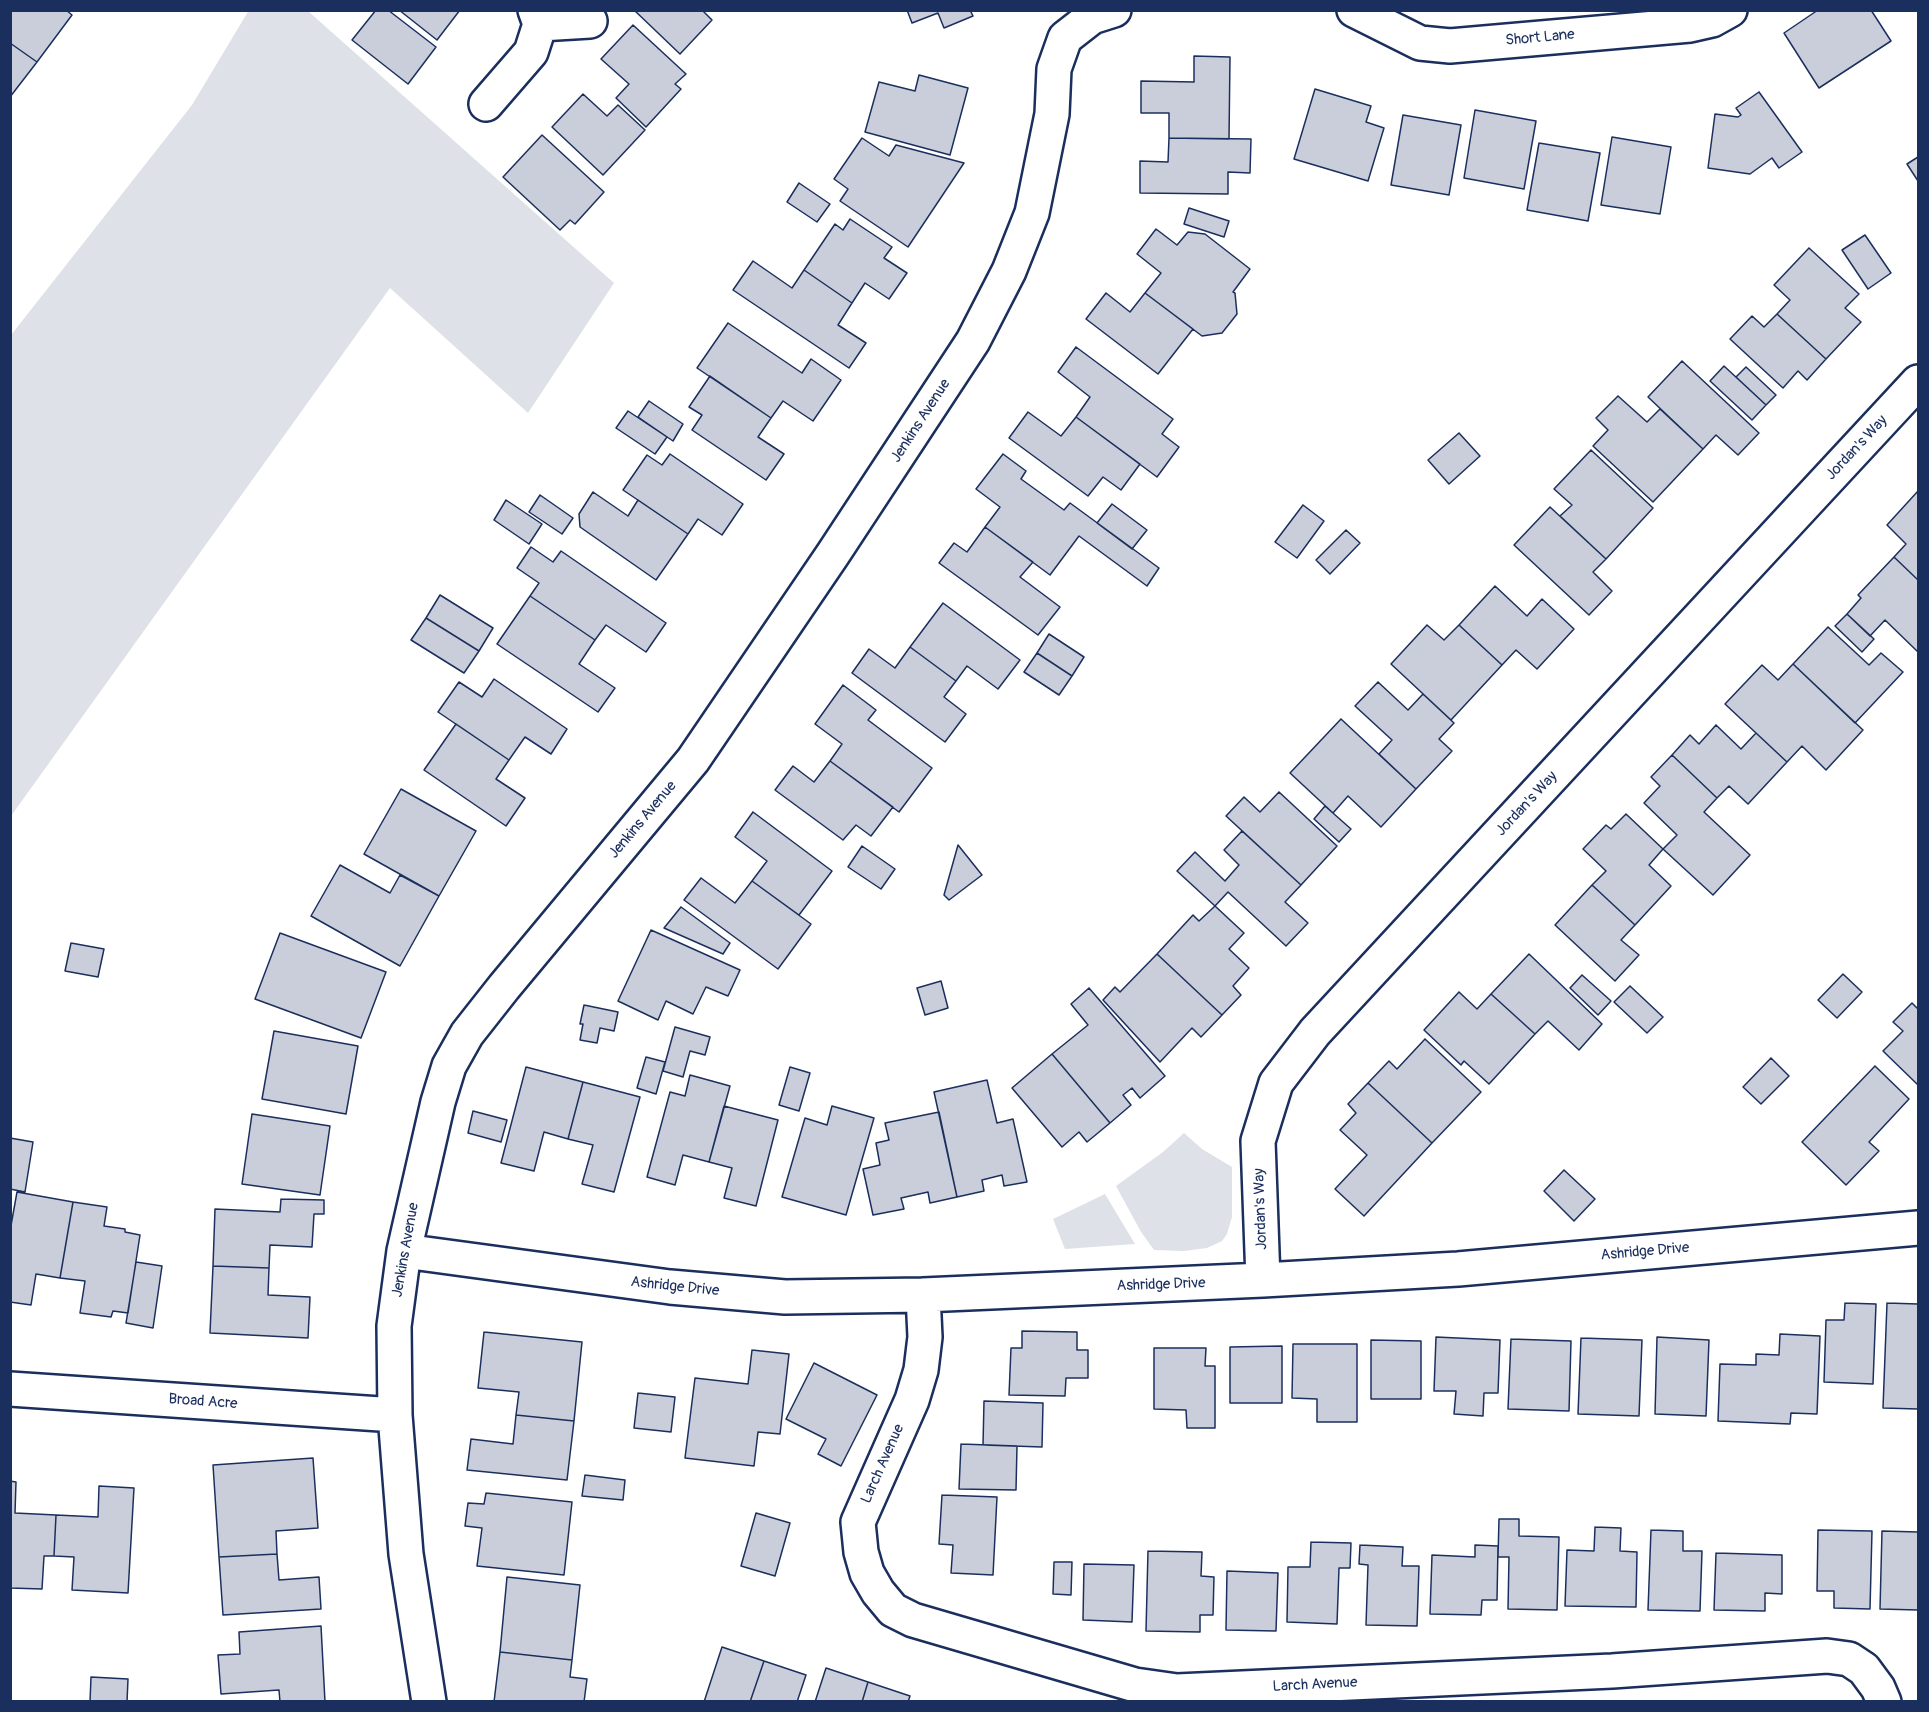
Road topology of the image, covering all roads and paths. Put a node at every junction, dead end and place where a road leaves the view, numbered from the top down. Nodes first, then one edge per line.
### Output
1 (1114, 10) edge
2 (1354, 10) edge
3 (1730, 10) edge
4 (538, 17) edge
5 (590, 21) dead end
6 (486, 104) dead end
7 (1918, 382) edge
8 (1918, 1228) edge
9 (404, 1251) junction
10 (1263, 1280) junction
11 (923, 1295) junction
12 (10, 1389) edge
13 (395, 1415) junction
14 (429, 1701) edge
15 (1884, 1701) edge

1 - 9 street, Jenkins Avenue
2 - 3 street, Short Lane
4 - 5 street
4 - 6 street
7 - 10 street, Jordan's Way
8 - 10 street, Ashridge Drive
9 - 11 street, Ashridge Drive
9 - 13 street, Jenkins Avenue
10 - 11 street, Ashridge Drive
11 - 15 street, Larch Avenue
12 - 13 street, Broad Acre
13 - 14 street, Jenkins Avenue

